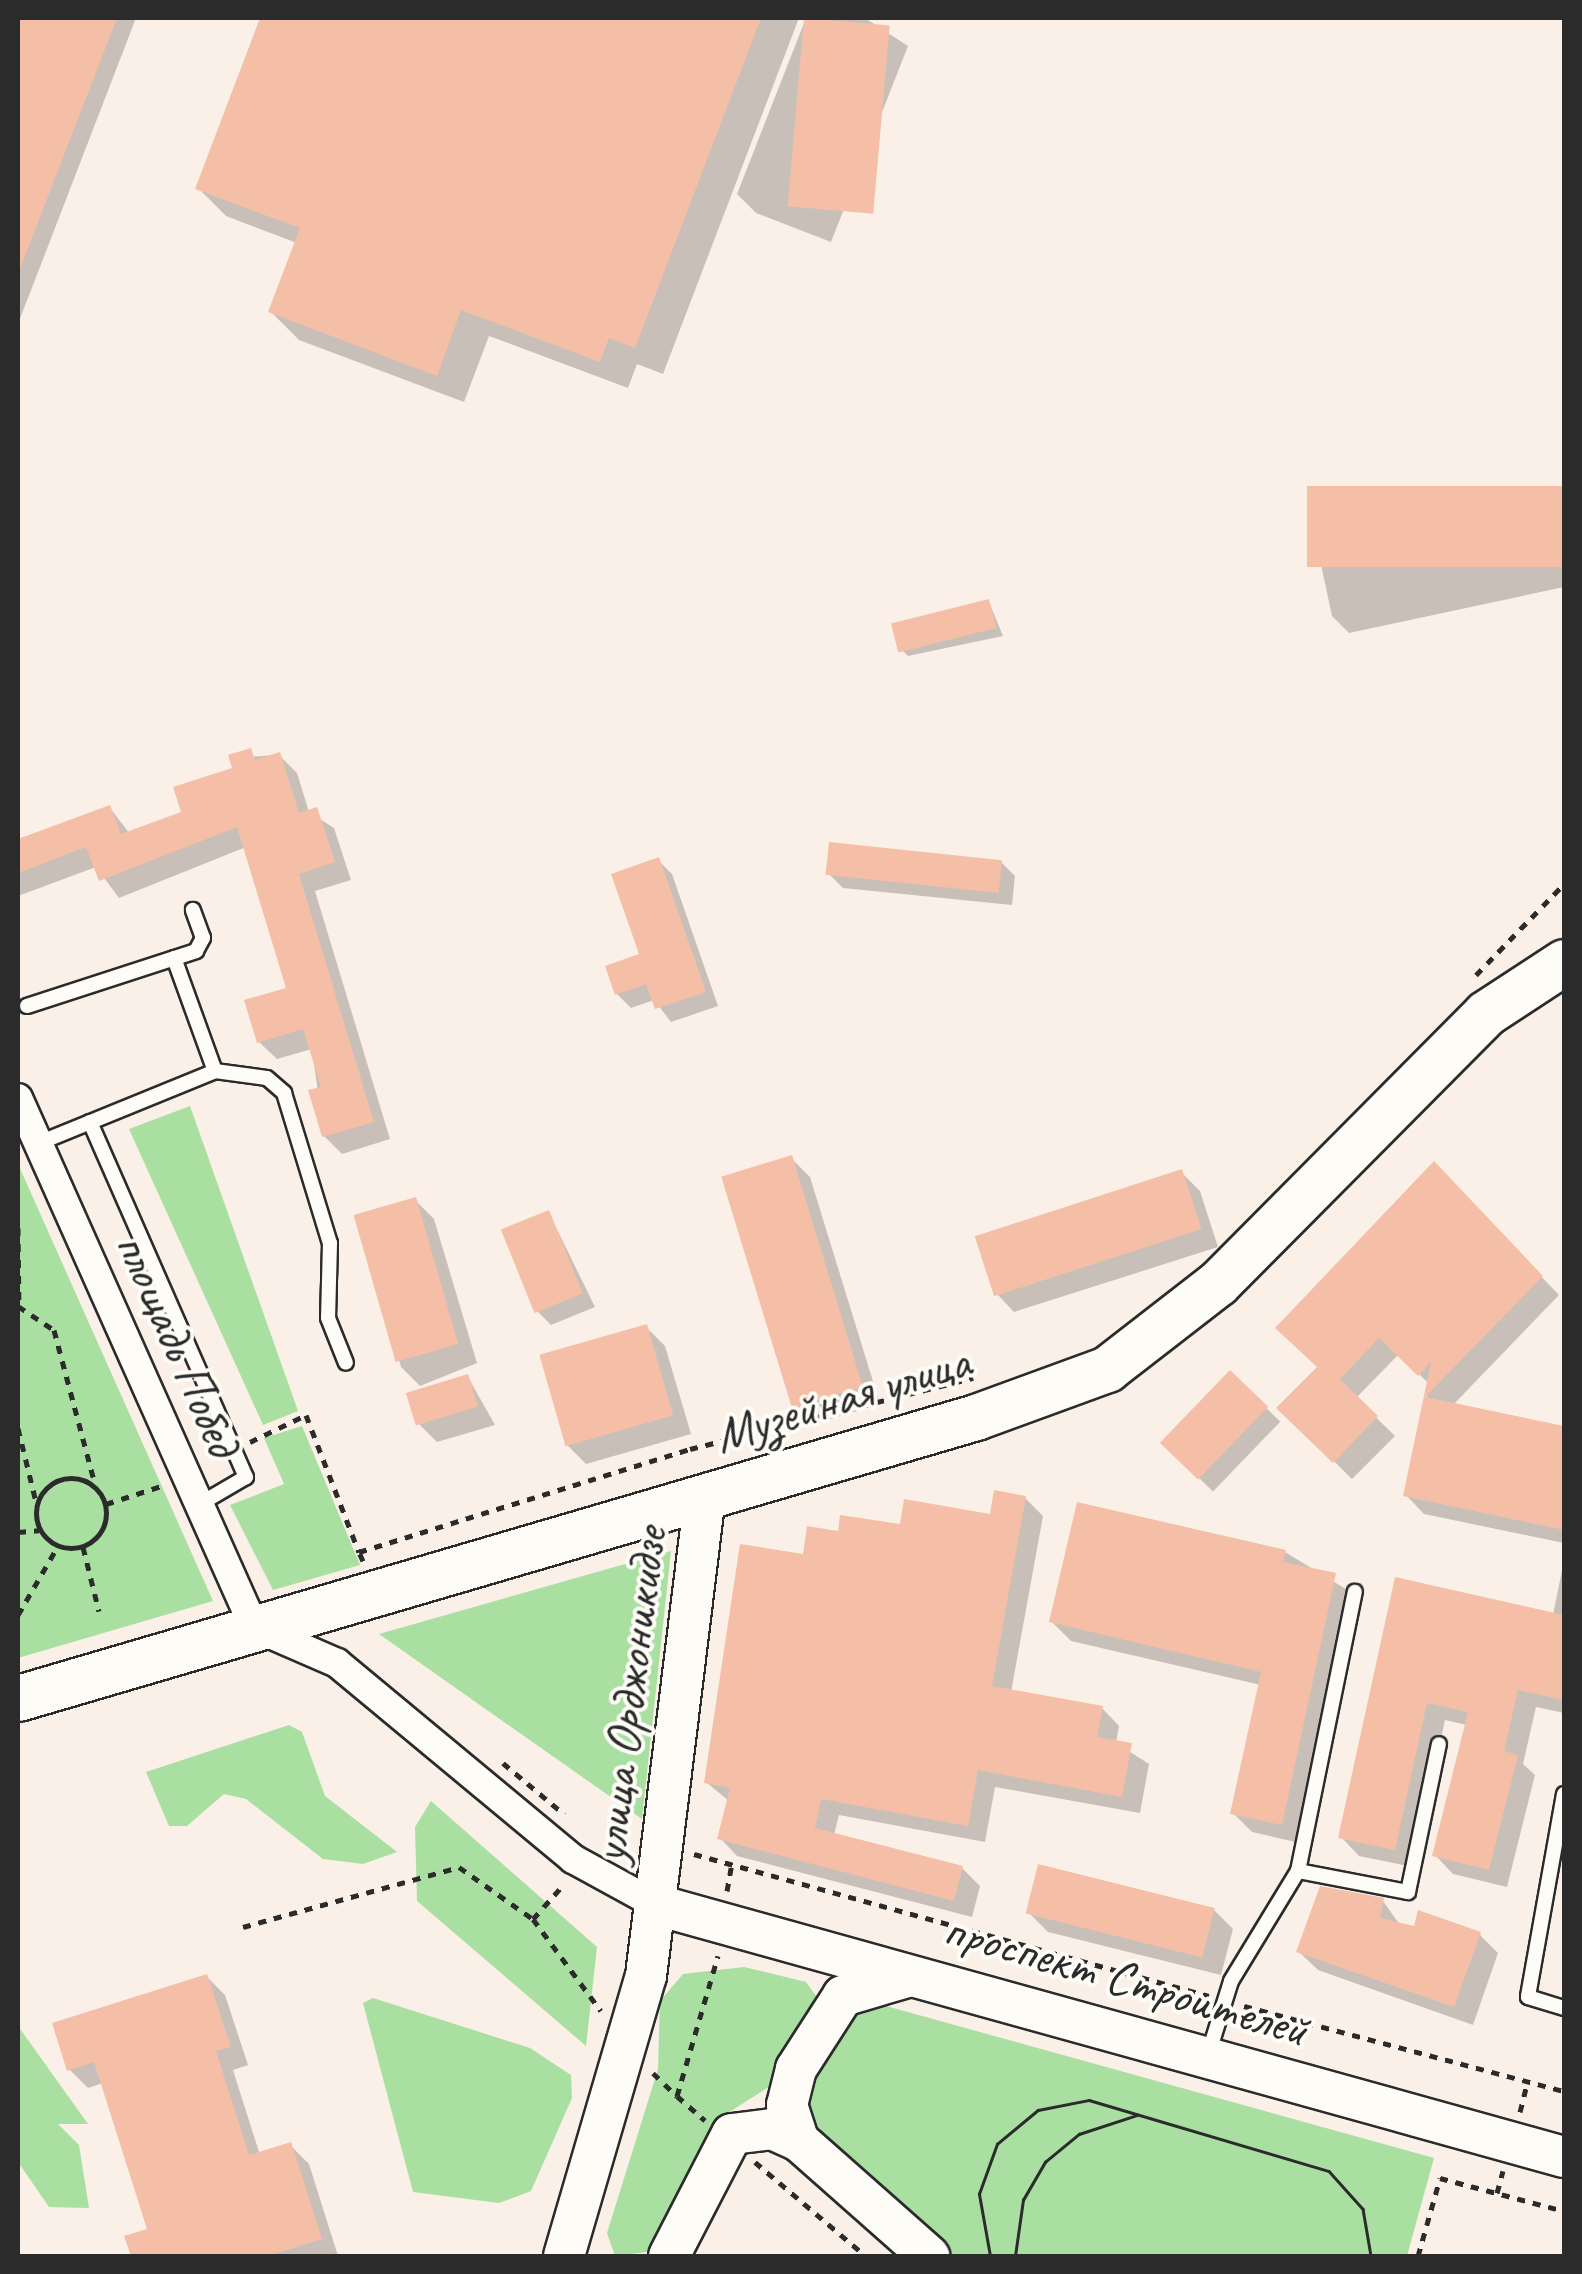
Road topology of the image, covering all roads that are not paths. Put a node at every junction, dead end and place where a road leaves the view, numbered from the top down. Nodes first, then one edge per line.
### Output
1 (193, 910) dead end
2 (174, 958) junction
3 (1562, 960) edge
4 (27, 1006) dead end
5 (215, 1071) junction
6 (18, 1098) edge
7 (90, 1122) junction
8 (39, 1143) junction
9 (346, 1363) dead end
10 (706, 1496) junction
11 (200, 1504) junction
12 (1355, 1592) dead end
13 (254, 1627) junction
14 (18, 1698) edge
15 (1439, 1744) dead end
16 (1564, 1794) edge
17 (1298, 1871) junction
18 (657, 1905) junction
19 (926, 1976) junction
20 (1564, 2008) edge
21 (1208, 2056) junction
22 (799, 2141) junction
23 (1564, 2157) edge
24 (564, 2256) edge
25 (669, 2256) edge
26 (929, 2256) edge

1 - 2 lane
2 - 4 lane
2 - 5 lane
3 - 10 main road, Музейная улица
5 - 7 lane
5 - 9 lane
6 - 8 street, площадь Побед
7 - 8 lane
7 - 11 lane
8 - 11 street, площадь Побед
10 - 13 main road, Музейная улица
10 - 18 main road, улица Орджоникидзе
11 - 13 street, площадь Побед
12 - 17 lane
13 - 14 main road, Музейная улица
13 - 18 street
15 - 17 lane
16 - 20 lane
17 - 21 lane
18 - 19 main road, проспект Строителей
18 - 24 main road, улица Орджоникидзе
19 - 21 main road, проспект Строителей
19 - 22 main road
21 - 23 main road, проспект Строителей
22 - 25 main road
22 - 26 main road

